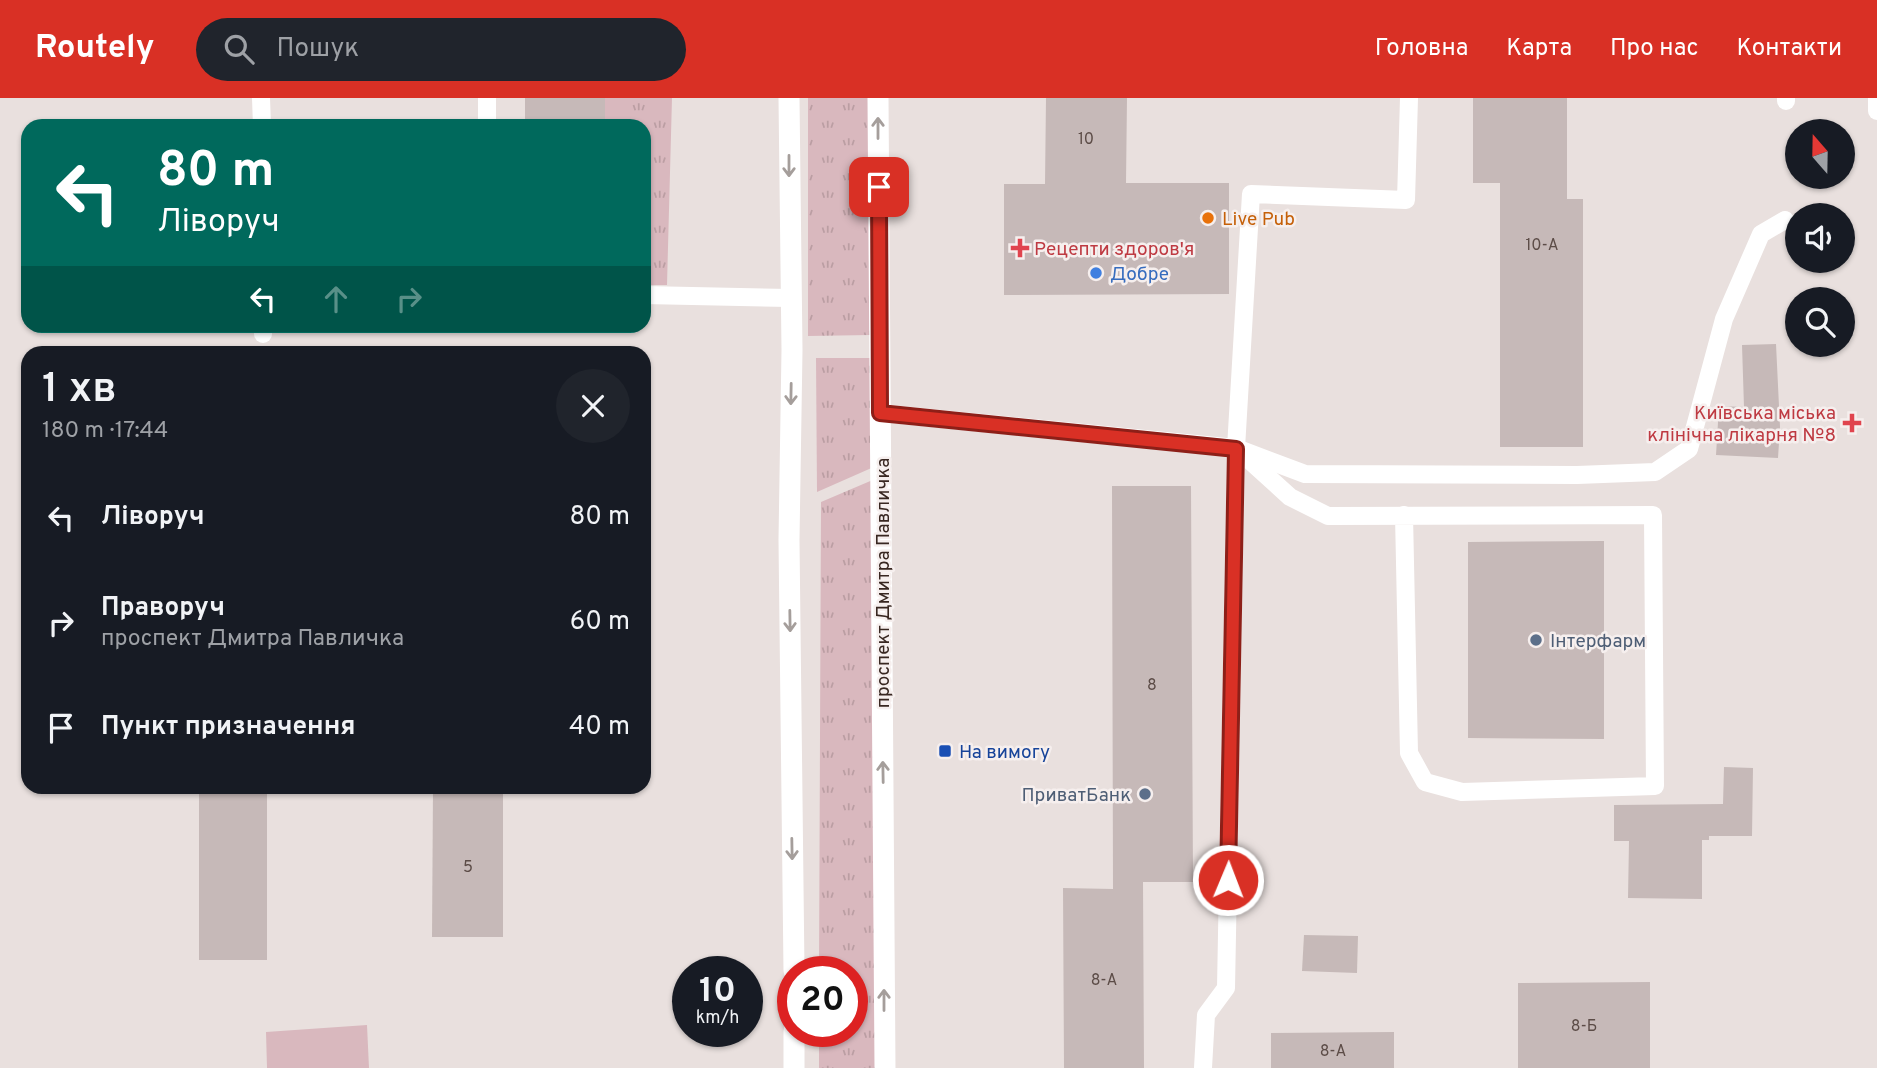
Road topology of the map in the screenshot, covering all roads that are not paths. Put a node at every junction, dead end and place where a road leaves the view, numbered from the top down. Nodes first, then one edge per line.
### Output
1 (261, 98) edge
2 (487, 98) edge
3 (789, 98) edge
4 (878, 98) edge
5 (1409, 98) edge
6 (1877, 98) edge
7 (1877, 111) edge
8 (262, 119) edge
9 (487, 119) edge
10 (1785, 220) dead end
11 (651, 295) edge
12 (790, 298) junction
13 (880, 413) junction
14 (1236, 449) junction
15 (1404, 515) junction
16 (794, 956) edge
17 (794, 1047) edge
18 (794, 1068) edge
19 (885, 1068) edge
20 (1203, 1068) edge

1 - 8 lane
2 - 9 lane
3 -> 12 street
13 -> 4 street, проспект Дмитра Павличка
5 - 14 lane
6 - 7 lane
10 - 14 lane
11 - 12 lane
12 -> 16 street
13 - 14 lane
19 -> 13 street, проспект Дмитра Павличка
14 - 15 lane
14 - 20 lane
15 - 15 lane
17 - 18 street

